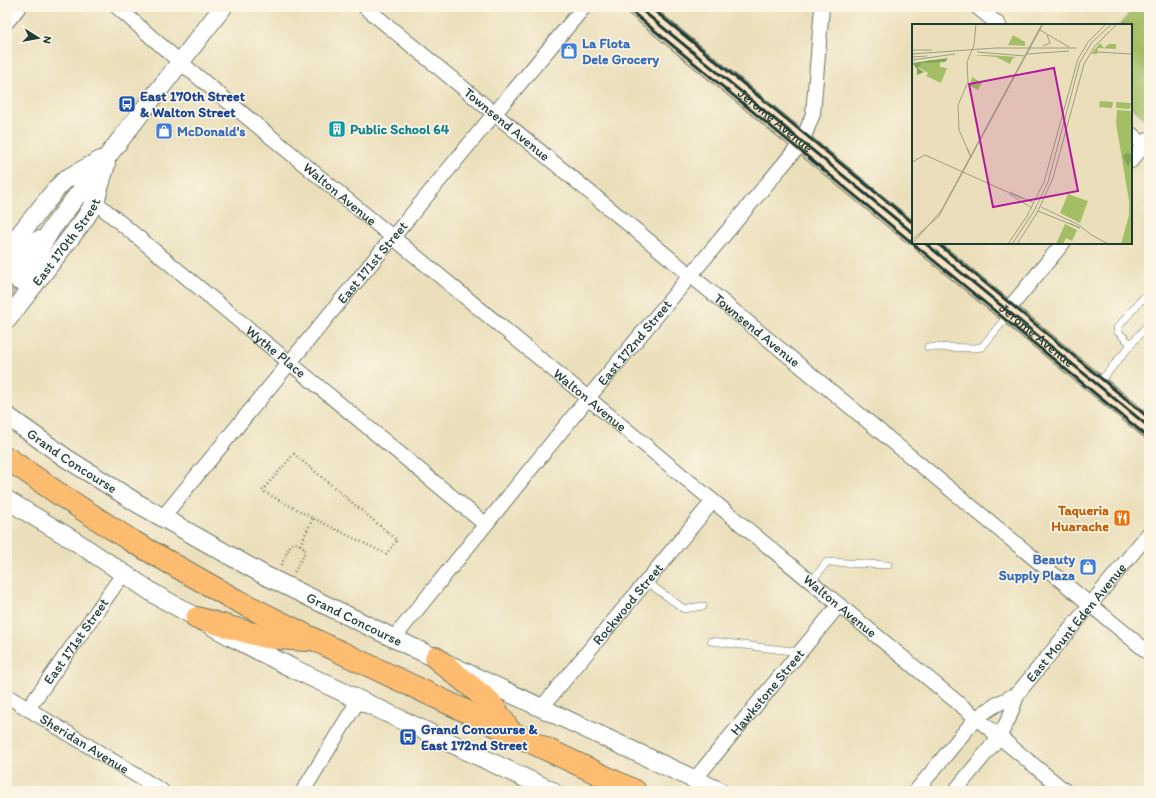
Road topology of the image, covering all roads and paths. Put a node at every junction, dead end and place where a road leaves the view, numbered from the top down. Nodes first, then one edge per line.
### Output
1 (19, 7) edge
2 (118, 7) edge
3 (223, 7) edge
4 (365, 7) edge
5 (584, 7) edge
6 (637, 7) edge
7 (822, 7) edge
8 (977, 7) edge
9 (7, 22) edge
10 (998, 24) edge
11 (180, 62) junction
12 (494, 114) junction
13 (1132, 135) edge
14 (802, 142) junction
15 (1147, 144) edge
16 (109, 156) junction
17 (1132, 159) edge
18 (66, 179) junction
19 (81, 190) junction
20 (95, 202) junction
21 (912, 233) edge
22 (393, 237) junction
23 (925, 244) edge
24 (1062, 244) edge
25 (7, 250) edge
26 (690, 275) junction
27 (14, 277) tunnel mouth
28 (1149, 302) edge
29 (1008, 313) junction
30 (7, 320) edge
31 (1149, 323) edge
32 (1131, 344) junction
33 (928, 348) dead end
34 (289, 363) junction
35 (1096, 386) junction
36 (588, 398) junction
37 (7, 416) edge
38 (1149, 428) edge
39 (7, 458) edge
40 (7, 500) edge
41 (713, 501) junction
42 (162, 518) junction
43 (313, 518) junction
44 (485, 524) junction
45 (1149, 533) edge
46 (300, 545) junction
47 (281, 565) dead end
48 (888, 565) dead end
49 (294, 572) dead end
50 (123, 574) junction
51 (646, 582) junction
52 (811, 582) junction
53 (1090, 604) junction
54 (839, 605) junction
55 (704, 606) dead end
56 (197, 618) junction
57 (394, 638) junction
58 (317, 640) junction
59 (711, 641) dead end
60 (800, 652) junction
61 (1149, 653) edge
62 (436, 658) junction
63 (1018, 693) junction
64 (7, 696) edge
65 (359, 699) junction
66 (542, 707) junction
67 (28, 709) junction
68 (976, 718) junction
69 (511, 732) junction
70 (999, 737) junction
71 (586, 768) junction
72 (695, 779) junction
73 (162, 791) edge
74 (303, 791) edge
75 (552, 791) edge
76 (608, 791) edge
77 (635, 791) edge
78 (719, 791) edge
79 (916, 791) edge
80 (955, 791) edge
81 (1065, 791) edge

1 - 9 street
2 - 11 street, Walton Avenue
3 - 11 street, East 170th Street
4 - 12 street, Townsend Avenue
5 - 12 street, East 171st Street
6 - 14 main road, Jerome Avenue
7 - 14 street, East 172nd Street
8 - 10 street
11 - 16 street, East 170th Street
11 - 22 street, Walton Avenue
12 - 22 street, East 171st Street
12 - 26 street, Townsend Avenue
13 - 15 street
14 - 21 main road, Jerome Avenue
14 - 26 street, East 172nd Street
15 - 17 street
16 - 18 street, East 170th Street
16 - 19 street, East 170th Street
16 - 20 street, East 170th Street
18 - 19 street, Wythe Place
18 - 25 street, East 170th Street
19 - 20 street, Wythe Place
19 - 27 street, East 170th Street
20 - 30 street, East 170th Street
20 - 34 street, Wythe Place
22 - 34 street, East 171st Street
22 - 36 street, Walton Avenue
23 - 29 main road, Jerome Avenue
24 - 29 street
26 - 36 street, East 172nd Street
26 - 53 street, Townsend Avenue
28 - 32 lane
29 - 33 lane
29 - 35 main road, Jerome Avenue
31 - 32 lane
32 - 35 lane
34 - 42 street, East 171st Street
34 - 44 street, Wythe Place
35 - 38 main road, Jerome Avenue
36 - 41 street, Walton Avenue
36 - 44 street, East 172nd Street
37 - 42 street, Grand Concourse
39 - 58 main road
40 - 50 street
41 - 51 street, Rockwood Street
41 - 52 street, Walton Avenue
42 - 57 street, Grand Concourse
43 - 43 path
43 - 46 path
44 - 57 street, East 172nd Street
45 - 53 street, East Mount Eden Avenue
46 - 47 path
46 - 49 path
48 - 52 lane
50 - 56 street
50 - 67 street, East 171st Street
51 - 55 lane
51 - 66 street, Rockwood Street
52 - 54 street, Walton Avenue
53 - 61 street, Townsend Avenue
53 - 63 street, East Mount Eden Avenue
54 - 60 street, Hawkstone Street
54 - 68 street, Walton Avenue
56 - 58 main road
56 - 65 street
57 - 62 street, Grand Concourse
58 - 69 main road
59 - 60 lane
60 - 72 street, Hawkstone Street
62 - 66 street, Grand Concourse
62 - 69 main road
63 - 68 street, East Mount Eden Avenue
63 - 70 street, East Mount Eden Avenue
64 - 67 street, Sheridan Avenue
65 - 74 street
65 - 75 street
66 - 72 street, Grand Concourse
67 - 73 street, Sheridan Avenue
68 - 70 street, Walton Avenue
68 - 79 street, East Mount Eden Avenue
69 - 71 main road
70 - 80 street, East Mount Eden Avenue
70 - 81 street, Walton Avenue
71 - 76 main road
71 - 77 main road
72 - 78 street, Grand Concourse

